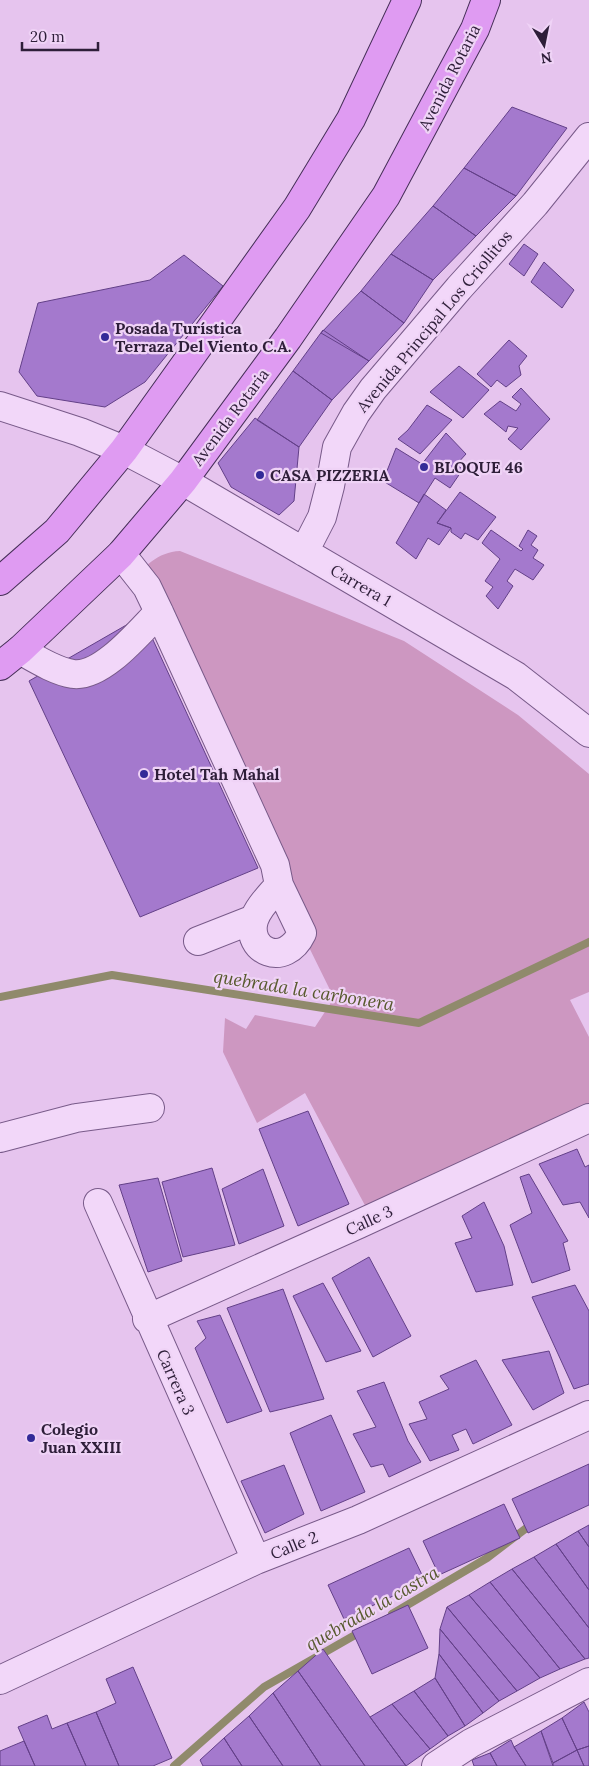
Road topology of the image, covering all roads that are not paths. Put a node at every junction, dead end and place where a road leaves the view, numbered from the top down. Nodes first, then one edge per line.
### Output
1 (406, 0) edge
2 (486, 0) edge
3 (589, 138) edge
4 (0, 406) edge
5 (124, 450) junction
6 (182, 481) junction
7 (304, 552) junction
8 (121, 554) junction
9 (0, 581) edge
10 (159, 612) junction
11 (10, 658) edge
12 (589, 733) edge
13 (279, 885) junction
14 (254, 919) junction
15 (198, 941) dead end
16 (150, 1108) dead end
17 (589, 1118) edge
18 (0, 1138) edge
19 (98, 1204) dead end
20 (147, 1319) junction
21 (589, 1415) edge
22 (256, 1560) junction
23 (6, 1670) edge
24 (589, 1682) edge
25 (436, 1766) edge

1 - 5 main road
2 - 6 main road, Avenida Rotaria
3 - 7 street, Avenida Principal Los Criollitos
4 - 5 street, Carrera 1
5 - 6 street, Carrera 1
5 - 9 main road
6 - 7 street, Carrera 1
6 - 8 main road, Avenida Rotaria
7 - 12 street, Carrera 1
8 - 10 street
8 - 11 main road, Avenida Rotaria
10 - 11 street
10 - 13 street
13 - 14 street
13 - 14 street
14 - 15 street
16 - 18 street
17 - 20 street, Calle 3
19 - 20 street, Carrera 3
20 - 22 street, Carrera 3
21 - 22 street, Calle 2
22 - 23 street, Calle 2
24 - 25 street

